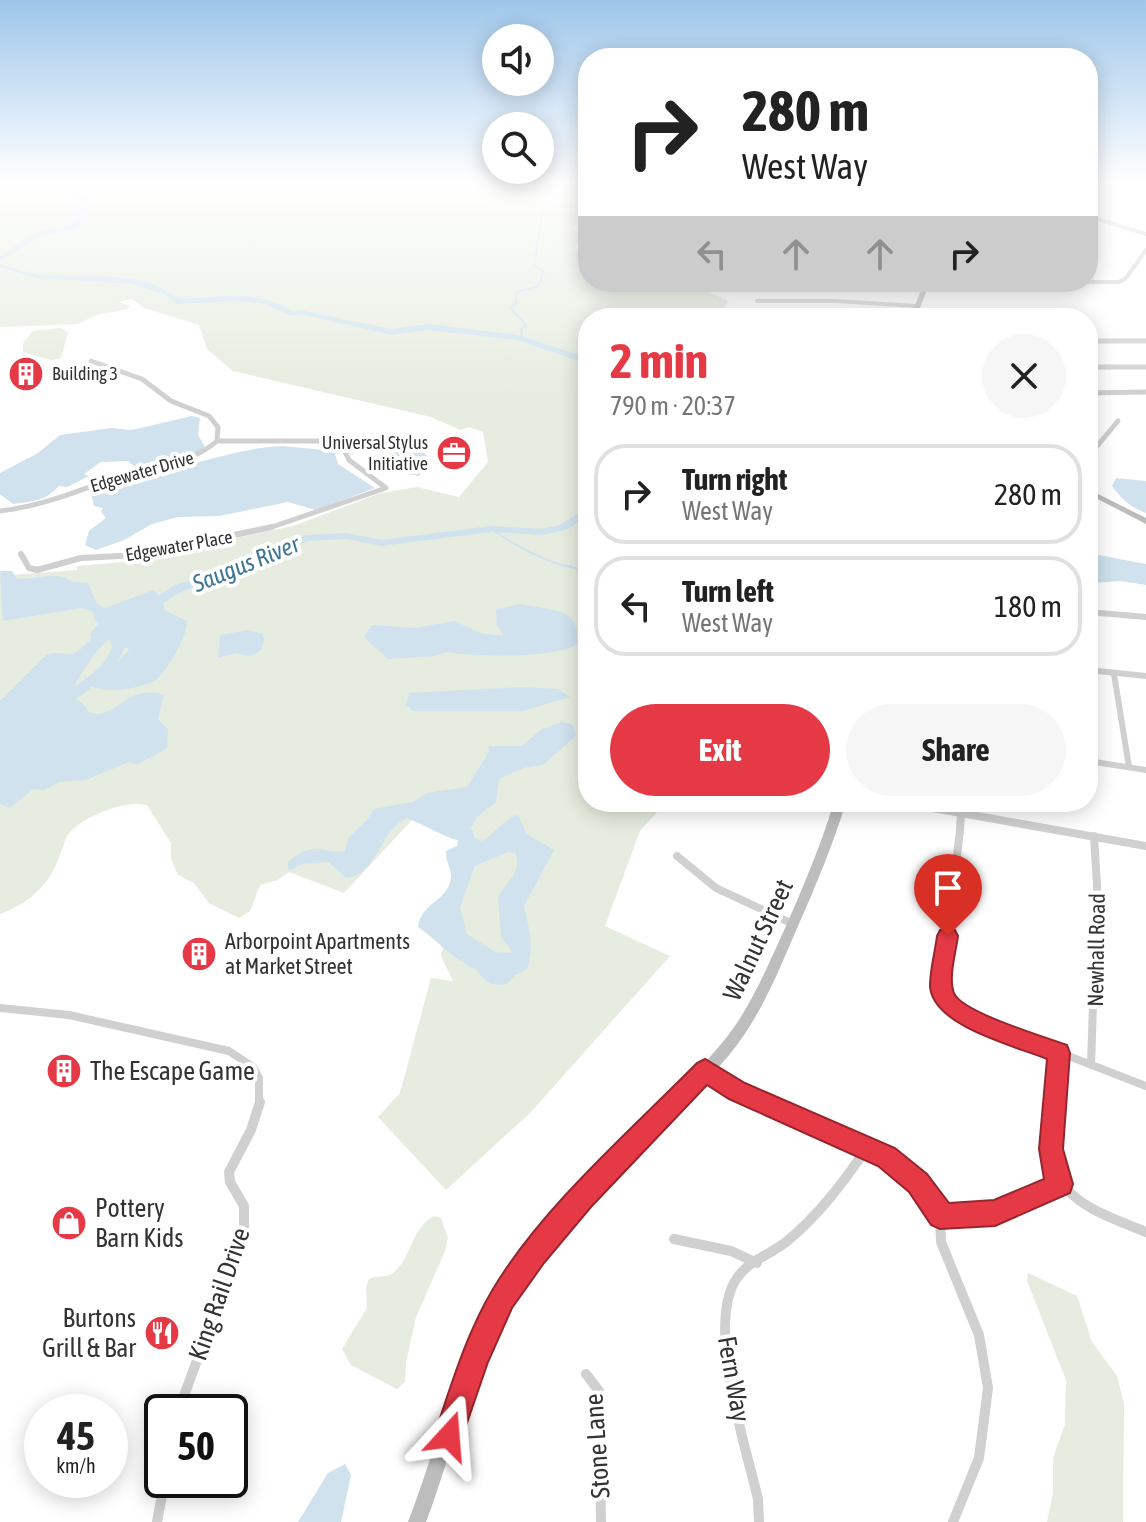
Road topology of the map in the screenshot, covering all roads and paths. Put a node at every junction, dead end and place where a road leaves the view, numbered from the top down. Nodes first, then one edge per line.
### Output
1 (1143, 254) edge
2 (1098, 282) edge
3 (923, 292) edge
4 (776, 301) dead end
5 (917, 306) joint
6 (1098, 341) edge
7 (1146, 341) edge
8 (91, 361) dead end
9 (1098, 367) edge
10 (1146, 367) edge
11 (1146, 392) edge
12 (1098, 393) edge
13 (1118, 421) dead end
14 (217, 441) junction
15 (1098, 445) edge
16 (1098, 496) edge
17 (0, 511) edge
18 (1146, 521) edge
19 (21, 554) dead end
20 (1098, 613) edge
21 (1146, 617) edge
22 (1098, 672) edge
23 (1114, 674) junction
24 (1146, 676) edge
25 (1098, 762) edge
26 (1129, 767) junction
27 (1146, 770) edge
28 (837, 812) edge
29 (955, 812) edge
30 (961, 813) junction
31 (1094, 836) junction
32 (1146, 846) edge
33 (677, 856) dead end
34 (793, 924) junction
35 (0, 1008) edge
36 (1059, 1053) junction
37 (1091, 1065) junction
38 (705, 1070) junction
39 (1146, 1086) edge
40 (866, 1149) junction
41 (1061, 1184) junction
42 (940, 1216) junction
43 (1146, 1232) edge
44 (674, 1239) dead end
45 (757, 1263) junction
46 (586, 1374) dead end
47 (185, 1394) edge
48 (162, 1498) edge
49 (157, 1522) edge
50 (417, 1522) edge
51 (601, 1522) edge
52 (759, 1522) edge
53 (953, 1522) edge

1 - 2 street
3 - 5 main road
4 - 5 street
6 - 7 street
8 - 14 street, Edgewater Drive
9 - 10 street
11 - 12 street
13 - 15 street
14 - 17 street, Edgewater Drive
14 - 19 street, Edgewater Place
16 - 18 main road
20 - 21 street
22 - 23 street
23 - 24 street
23 - 26 street
25 - 26 street
26 - 27 street
28 - 34 main road, Walnut Street
29 - 30 street
30 - 31 street
30 - 36 street
31 - 32 street
31 - 37 street, Newhall Road
33 - 34 street
34 - 38 main road, Walnut Street
35 - 47 street, King Rail Drive
36 - 37 street
36 - 41 street
37 - 39 street
38 - 40 street
38 - 50 main road, Walnut Street
40 - 42 street
40 - 45 street, Fern Way
41 - 42 street
41 - 43 street
42 - 53 street
44 - 45 street
45 - 52 street, Fern Way
46 - 51 street, Stone Lane
48 - 49 street

